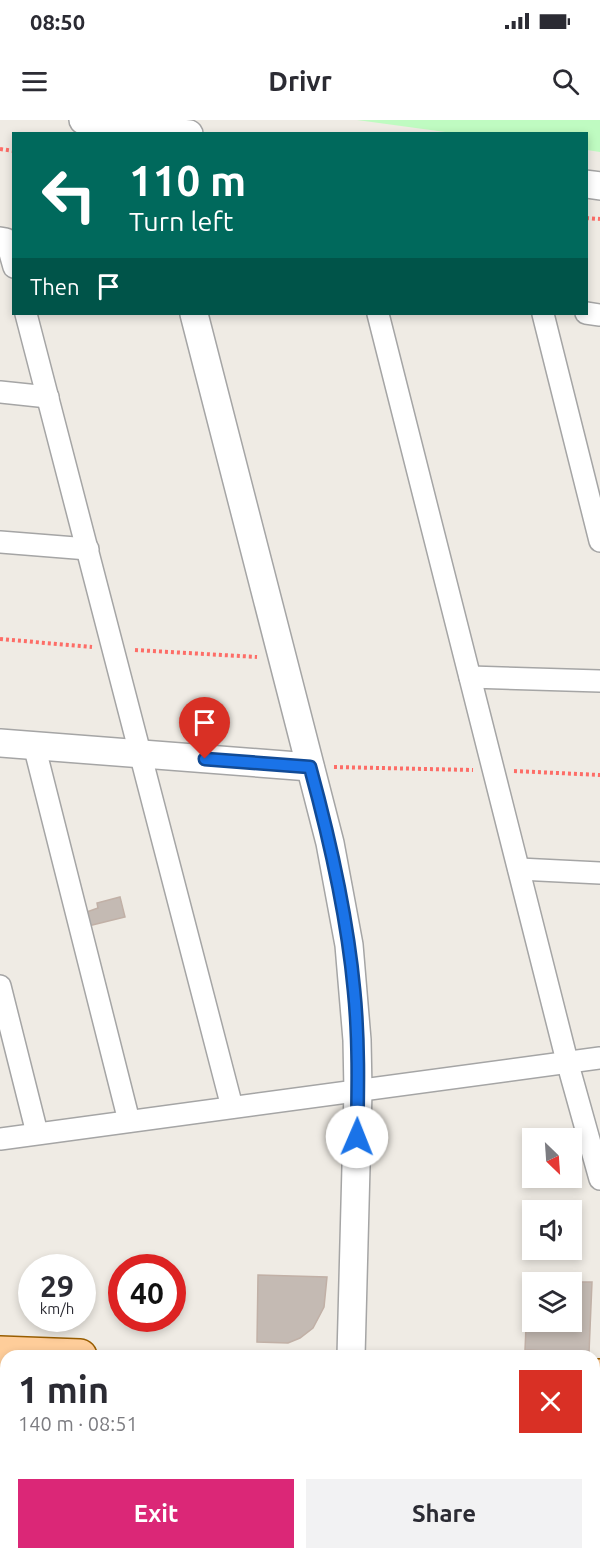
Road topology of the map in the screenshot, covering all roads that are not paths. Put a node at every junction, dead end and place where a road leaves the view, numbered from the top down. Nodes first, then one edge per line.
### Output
1 (83, 120) edge
2 (148, 127) edge
3 (177, 132) edge
4 (0, 238) edge
5 (12, 260) edge
6 (26, 315) edge
7 (194, 315) edge
8 (378, 315) edge
9 (543, 315) edge
10 (0, 392) edge
11 (48, 397) junction
12 (600, 541) edge
13 (0, 542) edge
14 (88, 549) junction
15 (470, 677) junction
16 (600, 681) edge
17 (0, 743) edge
18 (34, 745) junction
19 (142, 754) junction
20 (310, 767) junction
21 (519, 869) junction
22 (600, 873) edge
23 (0, 986) edge
24 (600, 1058) edge
25 (567, 1061) junction
26 (358, 1091) junction
27 (232, 1107) junction
28 (129, 1121) junction
29 (37, 1133) junction
30 (0, 1138) edge
31 (600, 1179) edge
32 (351, 1350) edge

1 - 2 street
2 - 3 street
4 - 5 street
6 - 11 street
7 - 20 street
8 - 15 street
9 - 12 street
10 - 11 street
11 - 14 street
13 - 14 street
14 - 19 street
15 - 16 street
15 - 21 street
17 - 18 street
18 - 19 street
18 - 28 street
19 - 20 street
19 - 27 street
20 - 26 street
21 - 22 street
21 - 25 street
23 - 29 street
24 - 25 street
25 - 26 street
25 - 31 street
26 - 27 street
26 - 32 street
27 - 28 street
28 - 29 street
29 - 30 street

